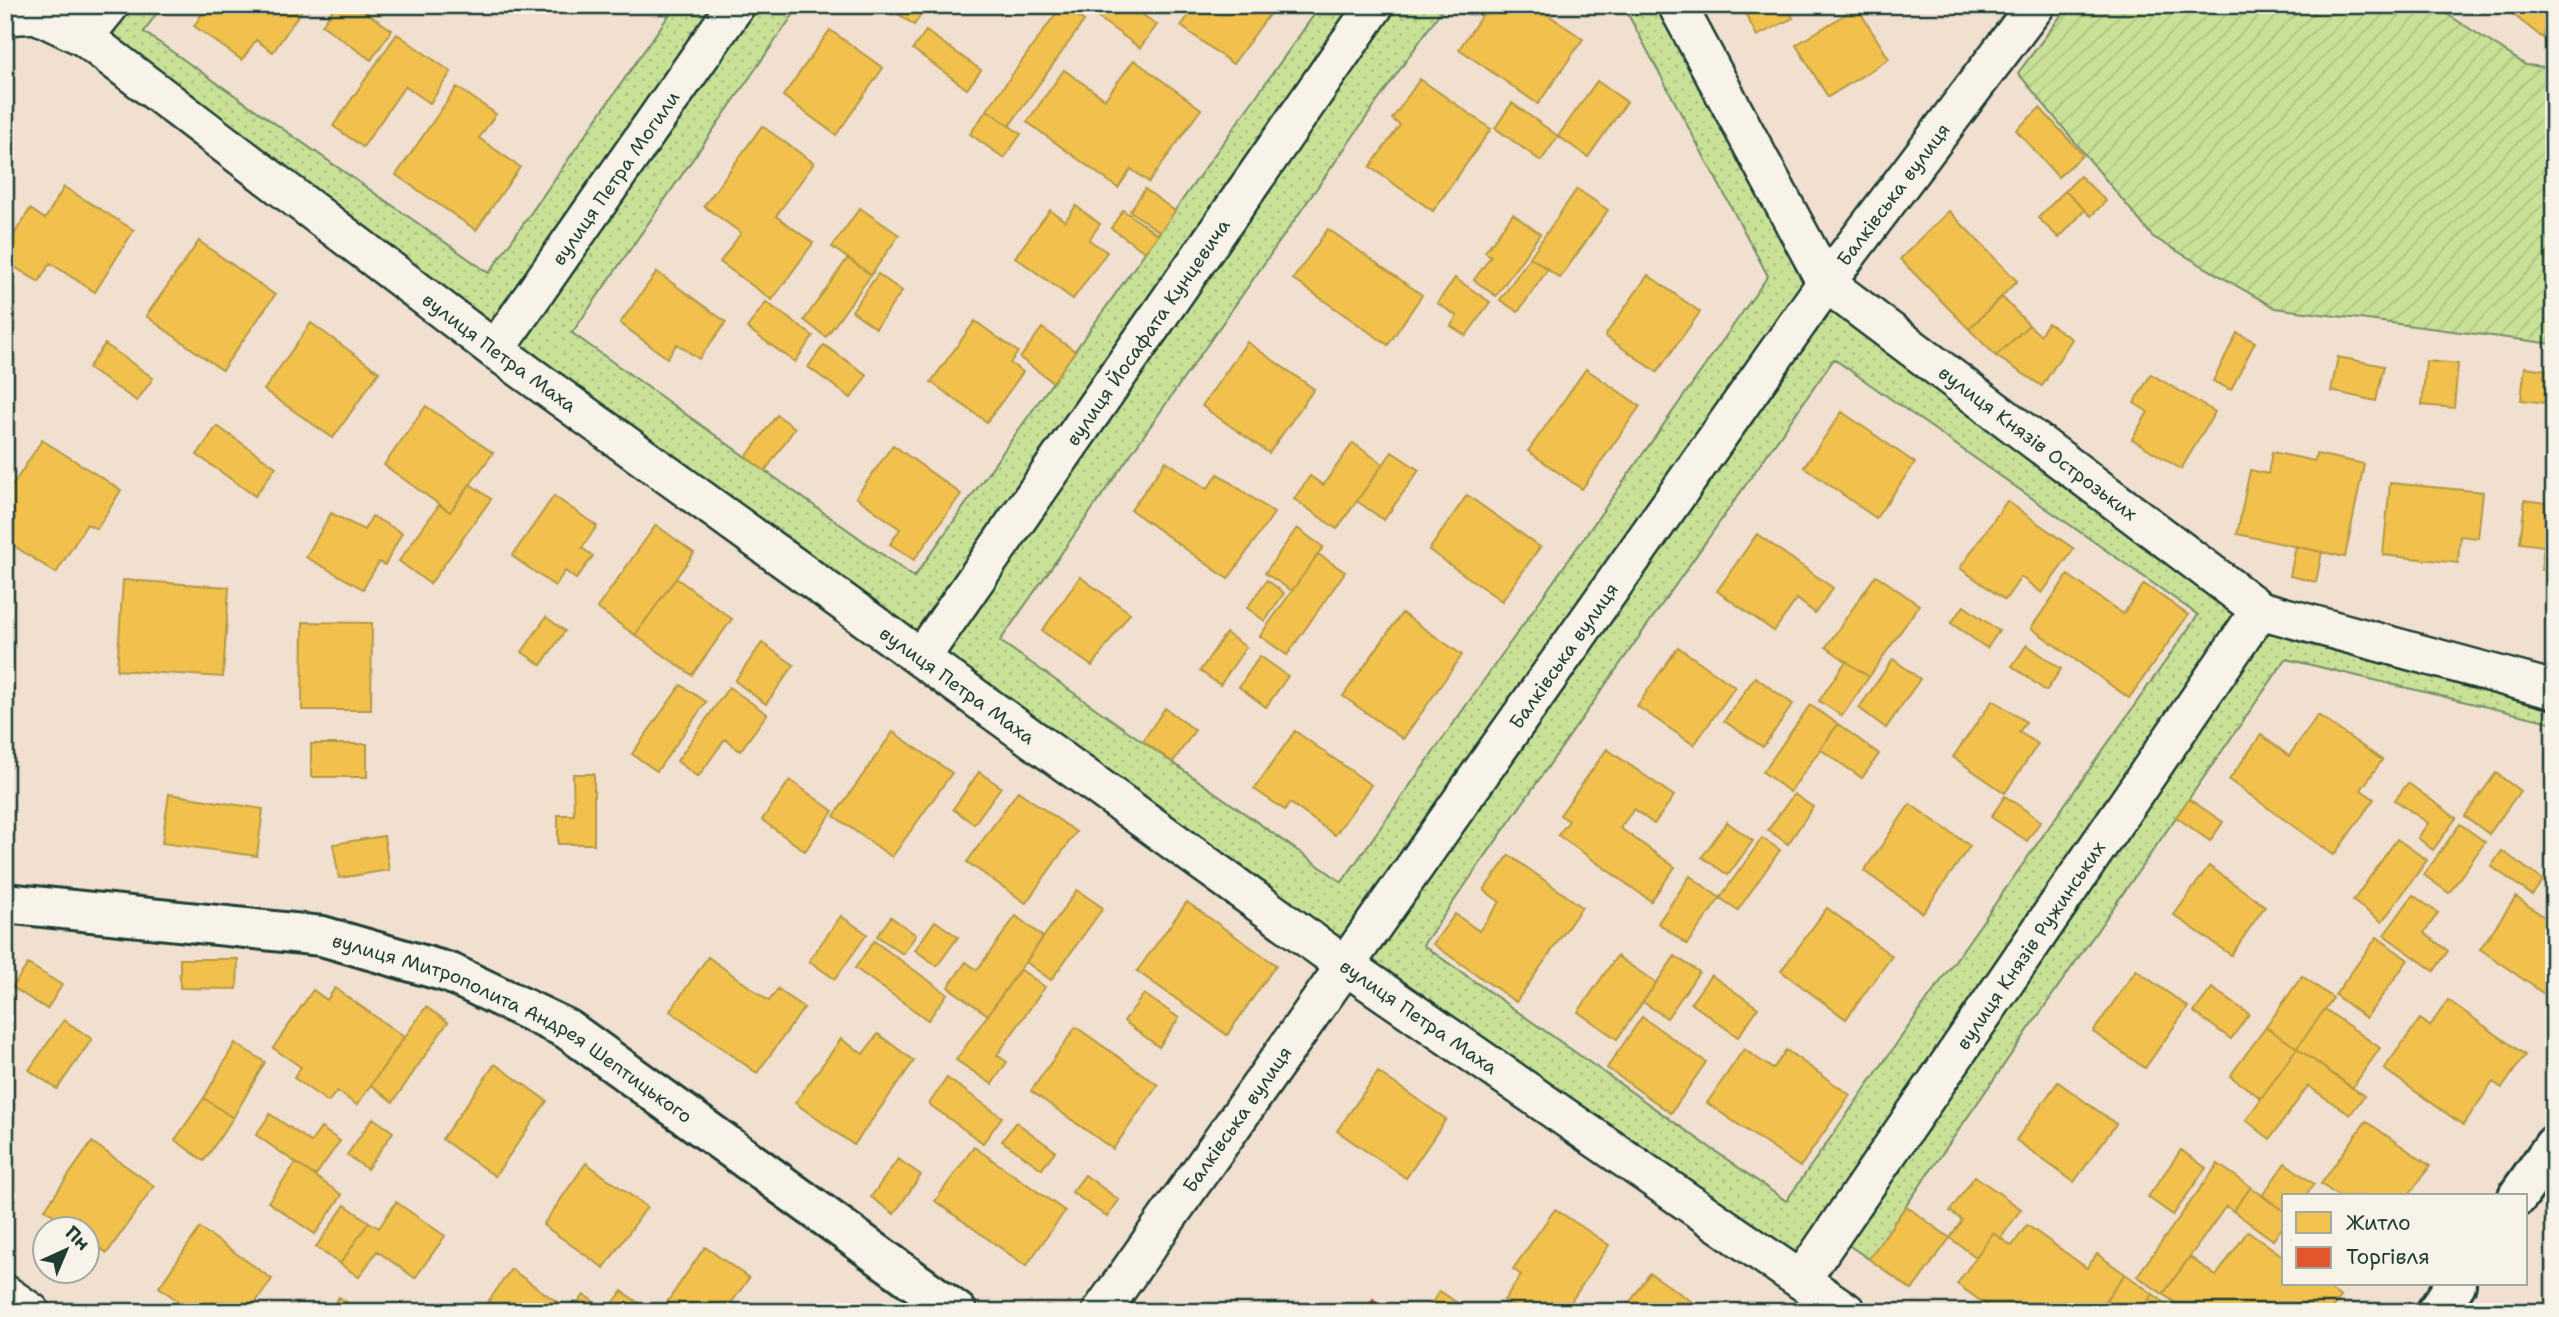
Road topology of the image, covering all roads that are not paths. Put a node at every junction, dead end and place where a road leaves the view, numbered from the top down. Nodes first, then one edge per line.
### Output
1 (110, 5) edge
2 (736, 5) edge
3 (1375, 5) edge
4 (1677, 5) edge
5 (2036, 5) edge
6 (5, 16) edge
7 (84, 37) junction
8 (1826, 283) junction
9 (495, 350) junction
10 (2260, 610) junction
11 (920, 658) junction
12 (2554, 690) edge
13 (5, 903) edge
14 (1346, 966) junction
15 (2550, 1160) edge
16 (2520, 1194) edge
17 (1801, 1280) junction
18 (2455, 1286) edge
19 (5, 1294) edge
20 (31, 1312) edge
21 (957, 1312) edge
22 (1101, 1312) edge
23 (1847, 1312) edge
24 (2436, 1312) edge

1 - 7 street
2 - 9 street, вулиця Петра Могили
3 - 11 street, вулиця Йосафата Кунцевича
4 - 8 street, вулиця Князів Острозьких
5 - 8 street, Балківська вулиця
6 - 7 street, вулиця Петра Маха
7 - 9 street, вулиця Петра Маха
8 - 10 street, вулиця Князів Острозьких
8 - 14 street, Балківська вулиця
9 - 11 street, вулиця Петра Маха
10 - 12 street, вулиця Князів Острозьких
10 - 17 street, вулиця Князів Ружинських
11 - 14 street, вулиця Петра Маха
13 - 21 street, вулиця Митрополита Андрея Шептицького
14 - 17 street, вулиця Петра Маха
14 - 22 street, Балківська вулиця
15 - 16 street
17 - 23 street, вулиця Петра Маха
18 - 24 street
19 - 20 street

